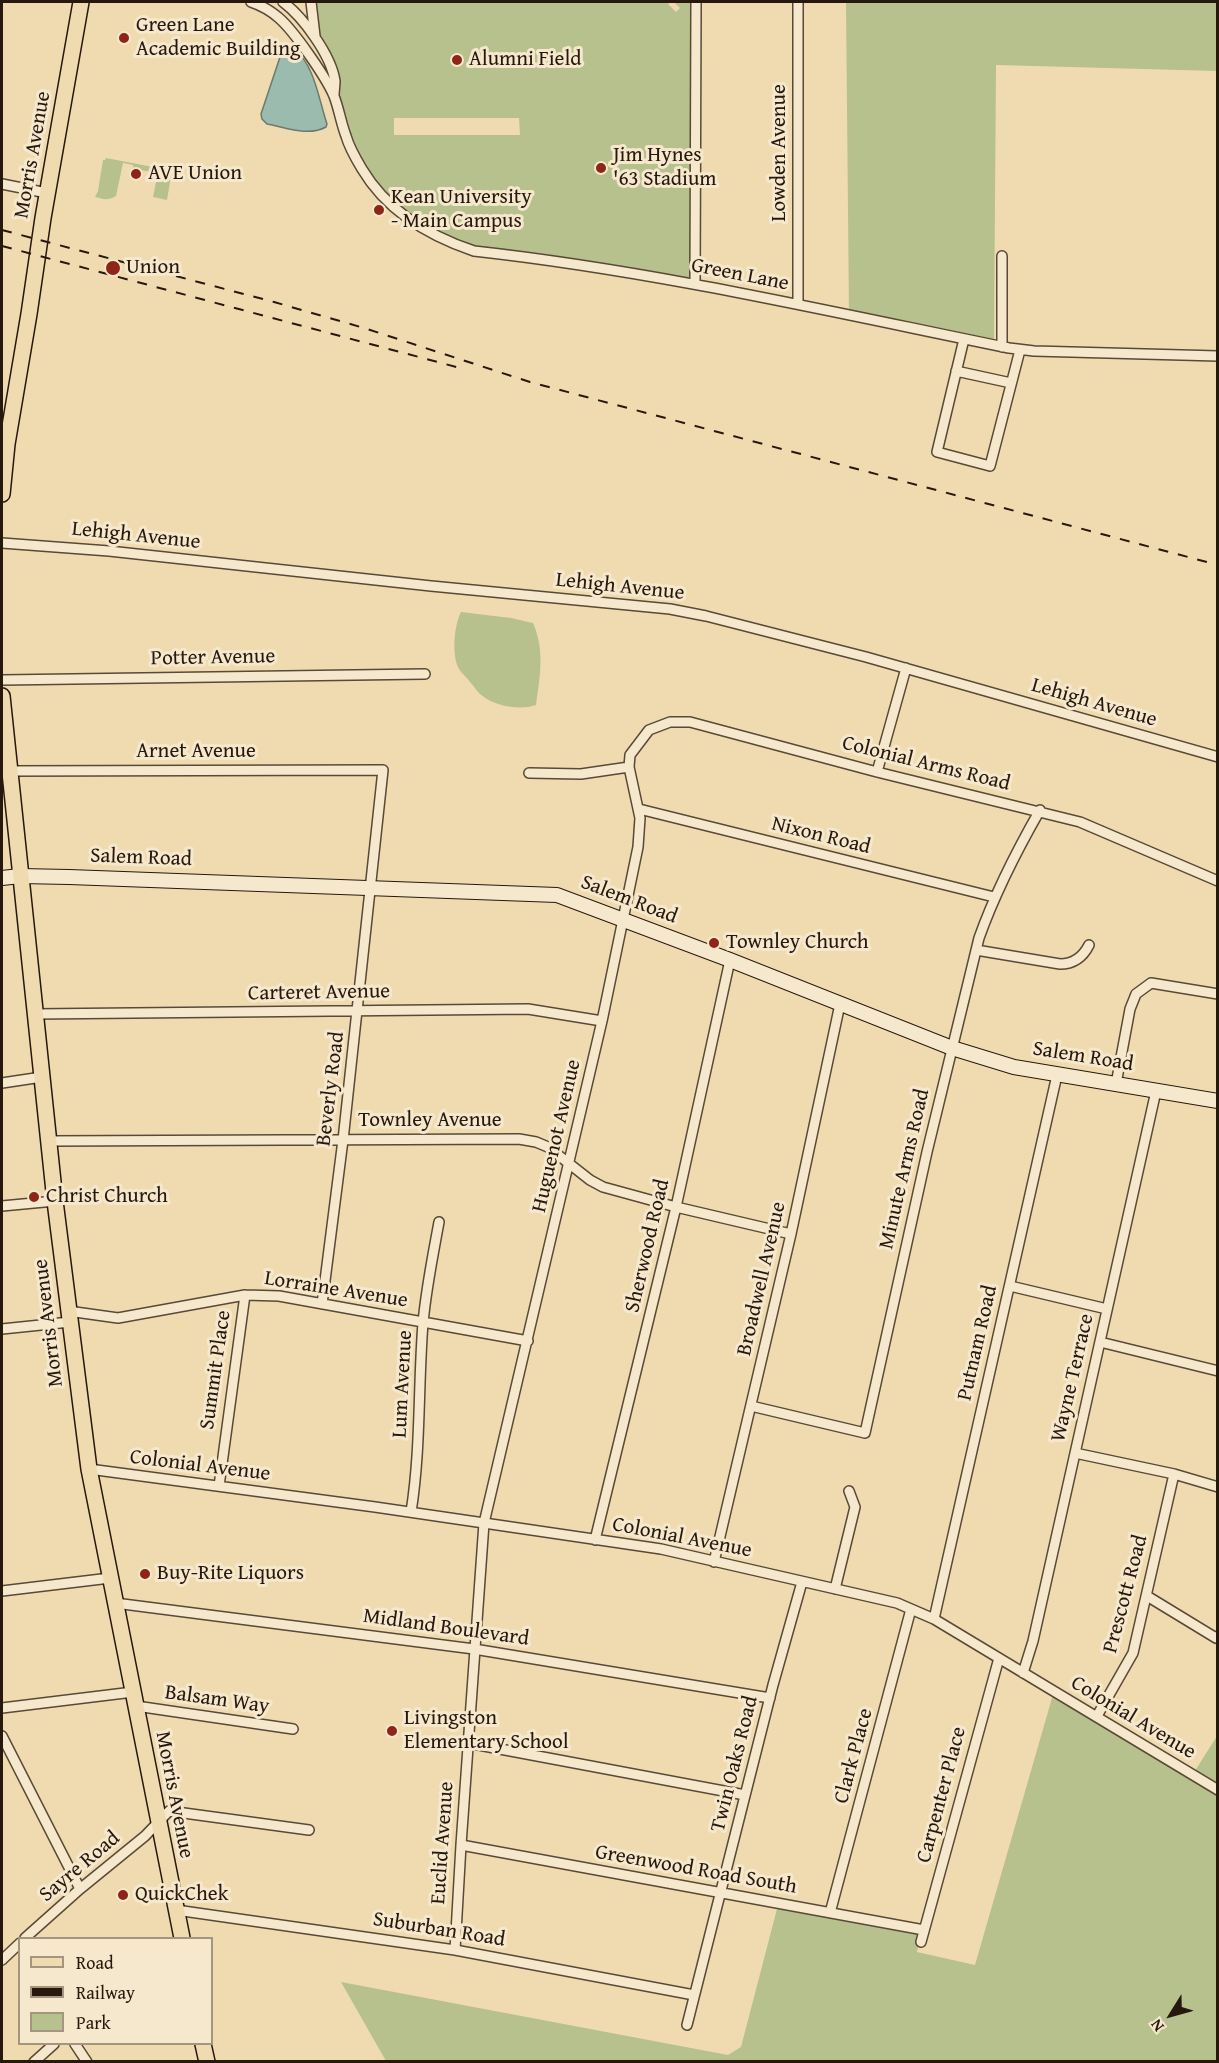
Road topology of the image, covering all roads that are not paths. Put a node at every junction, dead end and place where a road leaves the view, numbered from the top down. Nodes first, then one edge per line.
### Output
1 (81, 2) edge
2 (251, 2) edge
3 (286, 2) edge
4 (311, 2) edge
5 (696, 2) edge
6 (798, 2) edge
7 (279, 18) junction
8 (315, 39) junction
9 (334, 95) junction
10 (2, 184) edge
11 (47, 193) junction
12 (1002, 256) dead end
13 (695, 284) junction
14 (798, 304) junction
15 (964, 339) junction
16 (1002, 347) junction
17 (1020, 350) junction
18 (1218, 356) edge
19 (956, 371) junction
20 (1011, 383) junction
21 (2, 494) edge
22 (2, 543) edge
23 (906, 668) junction
24 (425, 674) dead end
25 (2, 680) edge
26 (2, 696) edge
27 (630, 754) joint
28 (1218, 757) edge
29 (628, 767) junction
30 (383, 770) joint
31 (9, 771) junction
32 (877, 772) junction
33 (528, 773) dead end
34 (639, 809) junction
35 (1040, 810) junction
36 (20, 876) junction
37 (2, 878) edge
38 (1218, 881) edge
39 (371, 888) junction
40 (994, 897) junction
41 (622, 920) junction
42 (1089, 945) dead end
43 (976, 950) junction
44 (730, 960) junction
45 (1218, 994) edge
46 (840, 1004) junction
47 (358, 1011) junction
48 (35, 1014) junction
49 (602, 1021) junction
50 (951, 1048) junction
51 (1057, 1075) junction
52 (42, 1077) junction
53 (2, 1083) edge
54 (1116, 1084) junction
55 (1156, 1091) junction
56 (1218, 1101) edge
57 (343, 1140) junction
58 (49, 1141) junction
59 (569, 1164) junction
60 (55, 1200) junction
61 (2, 1206) edge
62 (676, 1207) junction
63 (439, 1222) dead end
64 (791, 1234) junction
65 (1010, 1286) junction
66 (245, 1295) junction
67 (322, 1304) junction
68 (1107, 1310) junction
69 (69, 1316) junction
70 (423, 1323) junction
71 (2, 1329) edge
72 (528, 1341) junction
73 (1100, 1342) junction
74 (1218, 1371) edge
75 (751, 1406) junction
76 (1075, 1453) junction
77 (89, 1469) junction
78 (1174, 1474) junction
79 (219, 1486) junction
80 (1218, 1487) edge
81 (849, 1491) dead end
82 (411, 1512) junction
83 (484, 1523) junction
84 (595, 1540) junction
85 (714, 1562) junction
86 (110, 1578) junction
87 (802, 1582) junction
88 (835, 1589) junction
89 (2, 1591) edge
90 (1147, 1596) junction
91 (115, 1603) junction
92 (912, 1609) junction
93 (934, 1618) junction
94 (1218, 1636) edge
95 (474, 1649) junction
96 (999, 1658) junction
97 (1023, 1673) junction
98 (770, 1698) junction
99 (134, 1699) junction
100 (2, 1708) edge
101 (1097, 1716) junction
102 (293, 1730) dead end
103 (2, 1736) edge
104 (468, 1743) junction
105 (1218, 1790) edge
106 (745, 1795) junction
107 (158, 1823) junction
108 (309, 1830) dead end
109 (460, 1845) junction
110 (80, 1889) junction
111 (721, 1893) junction
112 (176, 1910) junction
113 (830, 1913) junction
114 (924, 1930) junction
115 (26, 1937) edge
116 (182, 1937) edge
117 (921, 1942) dead end
118 (18, 1945) edge
119 (455, 1950) junction
120 (2, 1960) edge
121 (694, 1995) junction
122 (687, 2025) dead end
123 (52, 2045) edge
124 (76, 2045) edge
125 (203, 2045) edge
126 (34, 2061) edge
127 (87, 2061) edge
128 (207, 2061) edge

1 - 11 main road, Morris Avenue
2 - 7 street, Green Lane
3 - 7 street
3 - 8 street, Green Lane
4 - 8 street
5 - 13 street
6 - 14 street, Lowden Avenue
7 - 9 street, Green Lane
8 - 9 street, Green Lane
9 - 13 street, Green Lane
10 - 11 street
11 - 21 main road, Morris Avenue
12 - 16 street
13 - 14 street, Green Lane
14 - 15 street, Green Lane
15 - 16 street, Green Lane
15 - 19 street
16 - 17 street, Green Lane
17 - 18 street, Green Lane
17 - 20 street
19 - 20 street
19 - 20 street
22 - 23 street, Lehigh Avenue
23 - 28 street, Lehigh Avenue
23 - 32 street
24 - 25 street, Potter Avenue
26 - 31 main road, Morris Avenue
27 - 29 street, Huguenot Avenue
27 - 32 street, Colonial Arms Road
29 - 33 street
29 - 34 street, Huguenot Avenue
30 - 31 street, Arnet Avenue
30 - 39 street, Beverly Road
31 - 36 main road, Morris Avenue
32 - 35 street, Colonial Arms Road
34 - 40 street, Nixon Road
34 - 41 street, Huguenot Avenue
35 - 38 street, Colonial Arms Road
35 - 40 street, Minute Arms Road
36 - 37 street, Salem Road
36 - 39 street, Salem Road
36 - 48 main road, Morris Avenue
39 - 41 street, Salem Road
39 - 47 street, Beverly Road
40 - 43 street, Minute Arms Road
41 - 44 street, Salem Road
41 - 49 street, Huguenot Avenue
42 - 43 street
43 - 50 street, Minute Arms Road
44 - 46 street, Salem Road
44 - 62 street, Sherwood Road
45 - 54 street
46 - 50 street, Salem Road
46 - 64 street, Broadwell Avenue
47 - 48 street, Carteret Avenue
47 - 49 street, Carteret Avenue
47 - 57 street, Beverly Road
48 - 52 main road, Morris Avenue
49 - 59 street, Huguenot Avenue
50 - 51 street, Salem Road
50 - 75 street, Minute Arms Road
51 - 54 street, Salem Road
51 - 65 street, Putnam Road
52 - 53 street
52 - 58 main road, Morris Avenue
54 - 55 street, Salem Road
55 - 56 street, Salem Road
55 - 68 street, Wayne Terrace
57 - 58 street, Townley Avenue
57 - 59 street, Townley Avenue
57 - 67 street, Beverly Road
58 - 60 main road, Morris Avenue
59 - 62 street, Townley Avenue
59 - 72 street, Huguenot Avenue
60 - 61 street
60 - 69 main road, Morris Avenue
62 - 64 street, Townley Avenue
62 - 84 street, Sherwood Road
63 - 70 street, Lum Avenue
64 - 75 street, Broadwell Avenue
65 - 68 street
65 - 93 street, Putnam Road
66 - 67 street, Lorraine Avenue
66 - 69 street, Lorraine Avenue
66 - 79 street, Summit Place
67 - 70 street, Lorraine Avenue
68 - 73 street, Wayne Terrace
69 - 71 street, Lorraine Avenue
69 - 77 main road, Morris Avenue
70 - 72 street, Lorraine Avenue
70 - 82 street, Lum Avenue
72 - 83 street, Huguenot Avenue
73 - 74 street
73 - 76 street, Wayne Terrace
75 - 85 street, Broadwell Avenue
76 - 78 street
76 - 97 street, Wayne Terrace
77 - 79 street, Colonial Avenue
77 - 86 main road, Morris Avenue
78 - 80 street
78 - 90 street, Prescott Road
79 - 82 street, Colonial Avenue
81 - 88 street
82 - 83 street, Colonial Avenue
83 - 84 street, Colonial Avenue
83 - 95 street, Euclid Avenue
84 - 85 street, Colonial Avenue
85 - 87 street, Colonial Avenue
86 - 89 street
86 - 91 main road, Morris Avenue
87 - 88 street, Colonial Avenue
87 - 98 street, Twin Oaks Road
88 - 92 street, Colonial Avenue
90 - 94 street
90 - 101 street, Prescott Road
91 - 95 street, Midland Boulevard
91 - 99 main road, Morris Avenue
92 - 93 street, Colonial Avenue
92 - 113 street, Clark Place
93 - 96 street, Colonial Avenue
95 - 98 street, Midland Boulevard
95 - 104 street, Euclid Avenue
96 - 97 street, Colonial Avenue
96 - 114 street, Carpenter Place
97 - 101 street, Colonial Avenue
98 - 106 street, Twin Oaks Road
99 - 100 street, Balsam Way
99 - 102 street, Balsam Way
99 - 107 main road, Morris Avenue
101 - 105 street, Colonial Avenue
103 - 110 street
104 - 106 street
104 - 109 street, Euclid Avenue
106 - 111 street, Twin Oaks Road
107 - 108 street
107 - 110 street, Sayre Road
107 - 112 main road, Morris Avenue
109 - 111 street, Greenwood Road South
109 - 119 street, Euclid Avenue
110 - 115 street, Sayre Road
111 - 113 street, Greenwood Road South
111 - 121 street, Twin Oaks Road
112 - 116 main road, Morris Avenue
112 - 119 street, Suburban Road
113 - 114 street, Greenwood Road South
114 - 117 street, Carpenter Place
118 - 120 street
119 - 121 street, Suburban Road
121 - 122 street, Twin Oaks Road
123 - 126 street
124 - 127 street
125 - 128 main road

